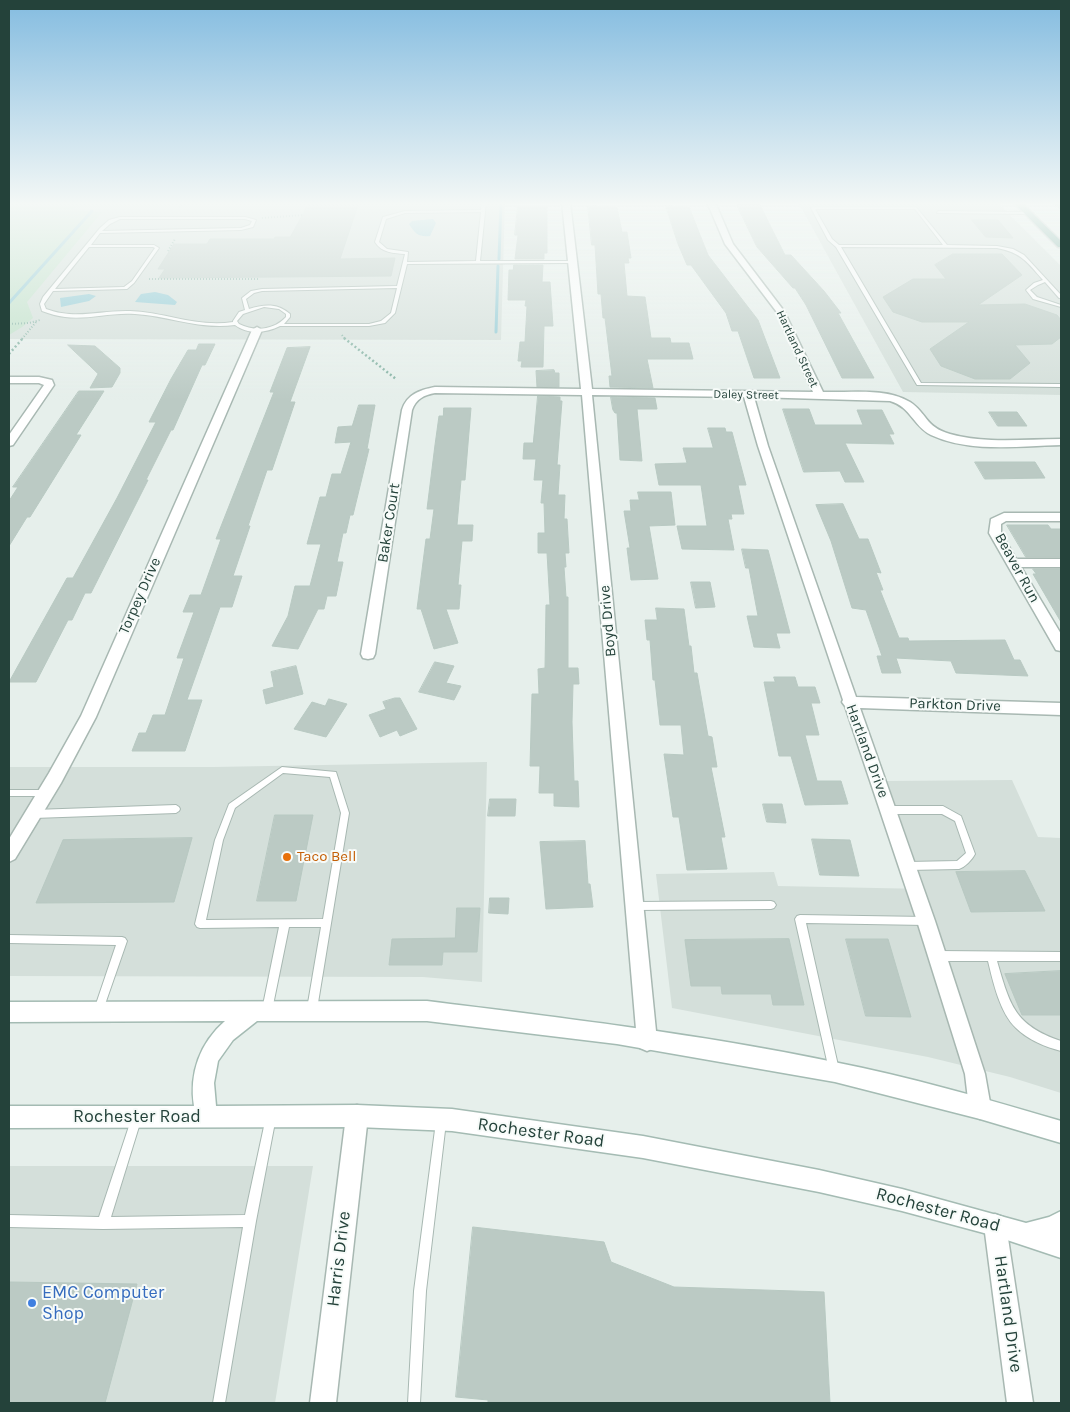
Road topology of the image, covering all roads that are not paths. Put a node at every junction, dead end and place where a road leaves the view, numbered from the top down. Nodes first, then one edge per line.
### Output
1 (70, 268) edge
2 (143, 268) edge
3 (404, 268) edge
4 (573, 268) edge
5 (747, 268) edge
6 (851, 268) edge
7 (1034, 268) edge
8 (1046, 280) junction
9 (399, 288) junction
10 (52, 290) junction
11 (1055, 290) junction
12 (1061, 290) edge
13 (1061, 297) edge
14 (1061, 306) edge
15 (247, 310) junction
16 (236, 324) junction
17 (281, 325) junction
18 (257, 330) junction
19 (9, 380) edge
20 (1061, 386) edge
21 (587, 393) junction
22 (748, 395) junction
23 (819, 395) junction
24 (416, 396) joint
25 (1061, 442) edge
26 (9, 443) edge
27 (1061, 517) edge
28 (1012, 563) junction
29 (1061, 563) edge
30 (1061, 646) edge
31 (368, 654) dead end
32 (850, 702) junction
33 (1061, 709) edge
34 (9, 793) edge
35 (46, 793) junction
36 (176, 809) dead end
37 (889, 810) junction
38 (32, 814) junction
39 (9, 854) edge
40 (908, 866) junction
41 (771, 905) dead end
42 (635, 906) junction
43 (926, 921) junction
44 (285, 923) junction
45 (327, 923) junction
46 (9, 938) edge
47 (1061, 955) edge
48 (937, 956) junction
49 (991, 956) junction
50 (260, 1011) junction
51 (312, 1011) junction
52 (9, 1012) edge
53 (98, 1012) junction
54 (648, 1041) junction
55 (1061, 1046) edge
56 (835, 1072) junction
57 (980, 1108) junction
58 (271, 1116) junction
59 (357, 1116) junction
60 (9, 1117) edge
61 (136, 1117) junction
62 (207, 1117) junction
63 (441, 1120) junction
64 (1059, 1134) edge
65 (9, 1221) edge
66 (250, 1221) junction
67 (1061, 1222) edge
68 (103, 1223) junction
69 (995, 1225) junction
70 (1028, 1234) junction
71 (1061, 1246) edge
72 (219, 1403) edge
73 (323, 1403) edge
74 (414, 1403) edge
75 (1020, 1403) edge

1 - 10 lane
2 - 10 lane
3 - 9 lane
4 - 21 street, Boyd Drive
5 - 23 street, Hartland Street
6 - 20 lane
7 - 8 lane
8 - 11 lane
8 - 14 lane
9 - 15 lane
9 - 17 lane
10 - 16 lane
11 - 12 lane
11 - 13 lane
15 - 16 lane
15 - 17 lane
16 - 18 lane
17 - 18 lane
18 - 35 street, Torpey Drive
19 - 26 street
21 - 22 street, Daley Street
21 - 24 street, Daley Street
21 - 42 street, Boyd Drive
22 - 23 street, Daley Street
22 - 32 street, Hartland Drive
23 - 25 street, Daley Street
24 - 31 street, Baker Court
27 - 28 street, Beaver Run
28 - 29 street
28 - 30 street, Beaver Run
32 - 33 street, Parkton Drive
32 - 37 street, Hartland Drive
34 - 35 lane
35 - 38 street, Torpey Drive
36 - 38 lane
37 - 40 street, Hartland Drive
37 - 40 lane
38 - 39 street, Torpey Drive
40 - 43 street, Hartland Drive
41 - 42 lane
42 - 54 street, Boyd Drive
43 - 48 street, Hartland Drive
43 - 56 lane
44 - 45 lane
44 - 45 lane
44 - 50 lane
45 - 51 lane
46 - 53 lane
47 - 49 lane
48 - 49 lane
48 - 57 street, Hartland Drive
49 - 55 lane
50 - 51 street
50 - 53 street
50 - 62 street
51 - 54 street
52 - 53 street
54 - 56 street
56 - 57 street
57 - 64 street
58 - 59 street, Rochester Road
58 - 62 street, Rochester Road
58 - 66 lane
59 - 63 street, Rochester Road
59 - 73 street, Harris Drive
60 - 61 street, Rochester Road
61 - 62 street, Rochester Road
61 - 68 lane
63 - 69 street, Rochester Road
63 - 74 lane
65 - 68 lane
66 - 68 lane
66 - 72 lane
67 - 70 street
69 - 70 street, Rochester Road
69 - 75 street, Hartland Drive
70 - 71 street, Rochester Road

